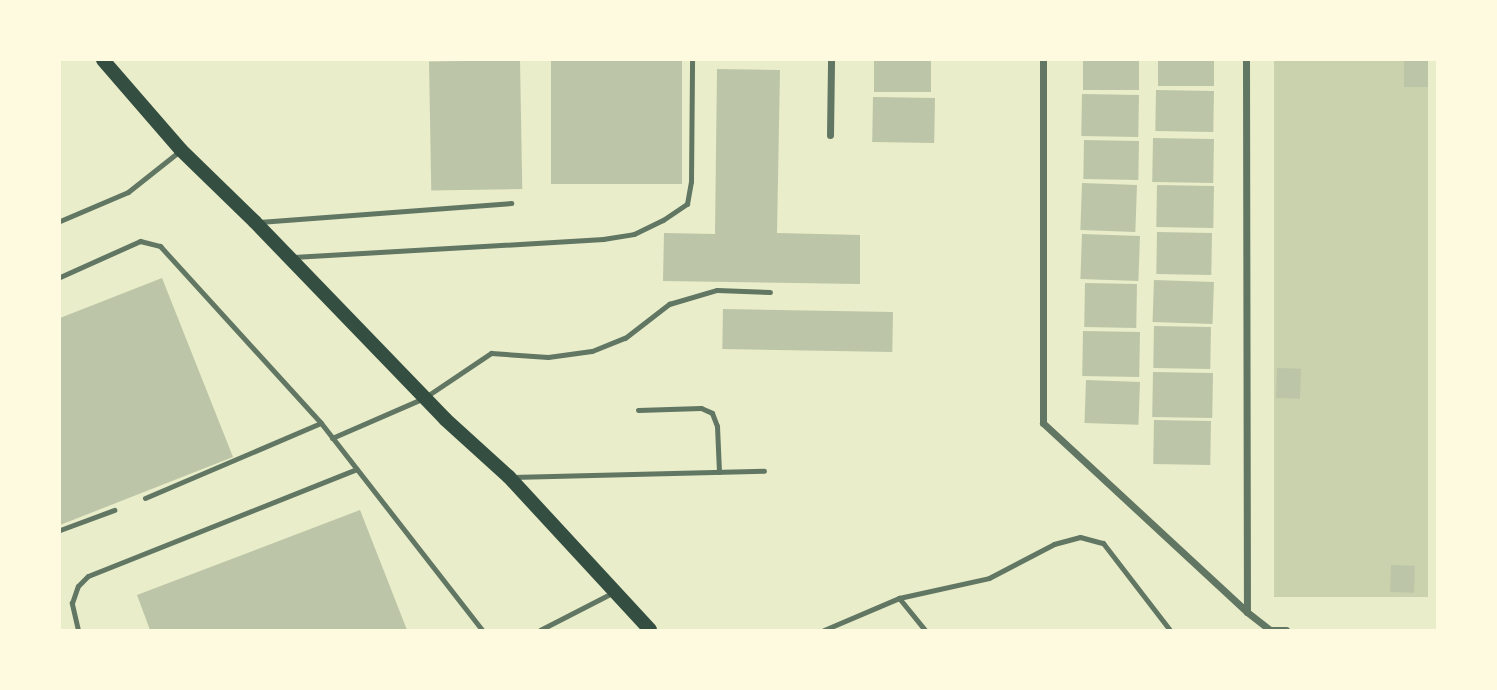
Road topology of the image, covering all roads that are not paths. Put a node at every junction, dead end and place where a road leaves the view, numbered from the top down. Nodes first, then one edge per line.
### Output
1 (103, 60) edge
2 (692, 60) edge
3 (831, 60) edge
4 (1043, 60) edge
5 (1246, 60) edge
6 (830, 135) dead end
7 (181, 150) junction
8 (510, 203) dead end
9 (60, 220) edge
10 (255, 222) junction
11 (286, 257) junction
12 (60, 277) edge
13 (770, 292) dead end
14 (424, 398) junction
15 (638, 410) dead end
16 (321, 423) junction
17 (332, 438) junction
18 (357, 469) junction
19 (764, 471) dead end
20 (719, 472) junction
21 (509, 477) junction
22 (145, 498) dead end
23 (114, 510) dead end
24 (60, 530) edge
25 (615, 592) junction
26 (899, 598) junction
27 (1247, 612) junction
28 (78, 631) edge
29 (482, 631) edge
30 (540, 631) edge
31 (650, 631) edge
32 (824, 631) edge
33 (925, 631) edge
34 (1170, 631) edge
35 (1286, 631) edge

1 - 7 main road
2 - 11 lane
3 - 6 street
4 - 27 street
5 - 27 street
7 - 9 lane
7 - 10 main road
8 - 10 lane
10 - 11 main road
11 - 14 main road
12 - 16 lane
13 - 14 lane
14 - 17 lane
14 - 21 main road
15 - 20 lane
16 - 17 lane
16 - 22 lane
17 - 18 lane
18 - 28 lane
18 - 29 lane
19 - 20 lane
20 - 21 lane
21 - 25 main road
23 - 24 lane
25 - 30 lane
25 - 31 main road
26 - 32 lane
26 - 33 lane
26 - 34 lane
27 - 35 street

